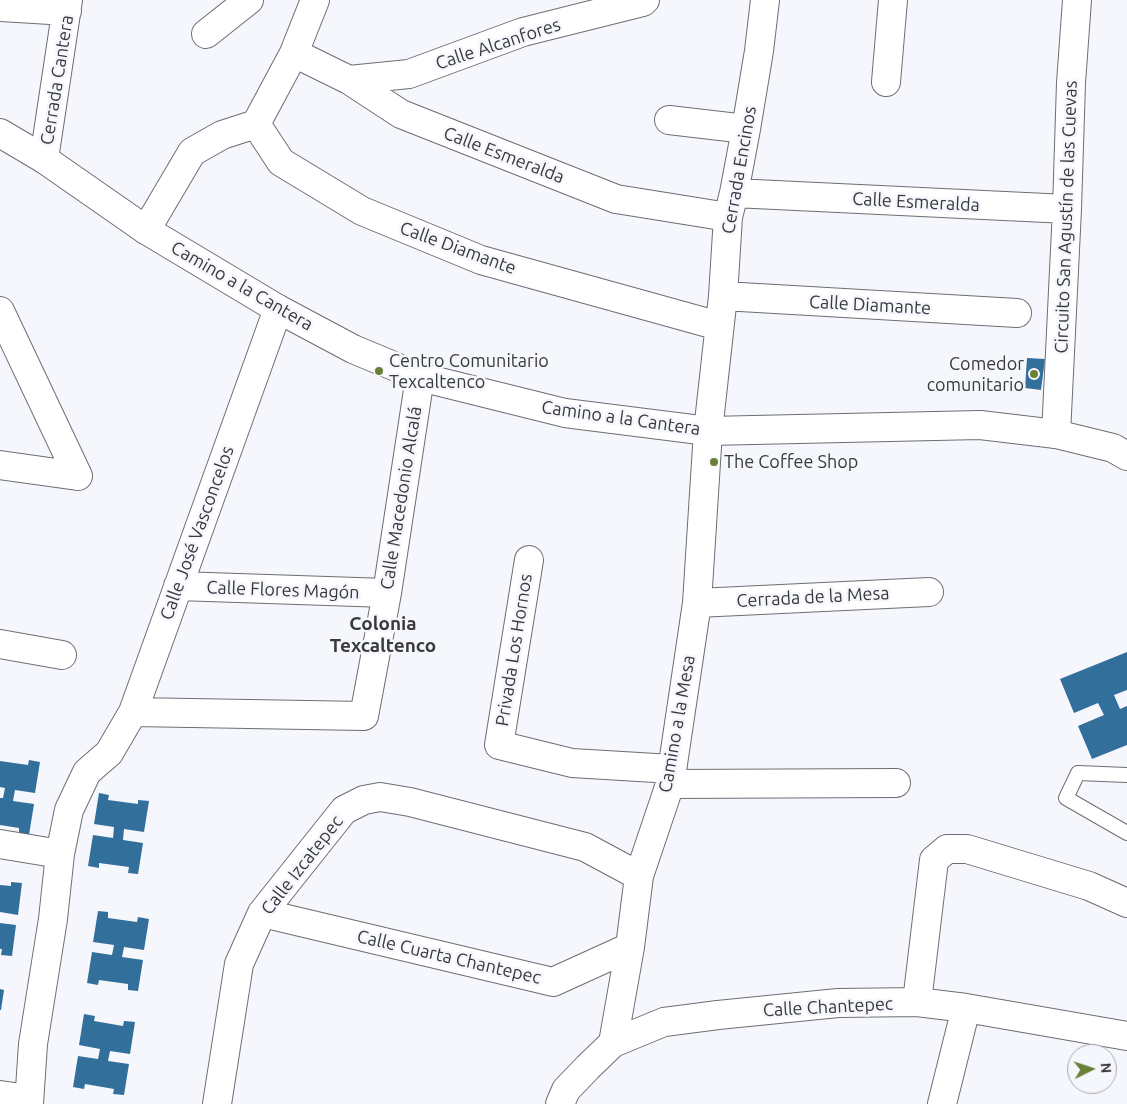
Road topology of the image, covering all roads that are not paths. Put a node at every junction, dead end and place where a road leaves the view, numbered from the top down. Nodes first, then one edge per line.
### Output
1 (249, 0) edge
2 (316, 0) edge
3 (645, 0) edge
4 (765, 0) edge
5 (893, 0) edge
6 (1077, 0) edge
7 (68, 6) edge
8 (0, 7) edge
9 (206, 34) dead end
10 (294, 54) junction
11 (349, 80) junction
12 (886, 82) dead end
13 (669, 120) dead end
14 (256, 124) junction
15 (746, 129) junction
16 (0, 133) edge
17 (44, 160) junction
18 (731, 205) junction
19 (1067, 210) junction
20 (146, 230) junction
21 (723, 296) junction
22 (278, 309) junction
23 (0, 311) edge
24 (1017, 313) dead end
25 (720, 326) junction
26 (420, 377) junction
27 (708, 431) junction
28 (1056, 434) junction
29 (1127, 456) edge
30 (0, 465) edge
31 (529, 560) dead end
32 (178, 586) junction
33 (929, 592) dead end
34 (387, 593) junction
35 (697, 603) junction
36 (0, 644) edge
37 (62, 655) dead end
38 (133, 712) junction
39 (1127, 775) edge
40 (671, 776) junction
41 (896, 783) dead end
42 (1127, 833) edge
43 (0, 844) edge
44 (60, 854) junction
45 (639, 876) junction
46 (1127, 903) edge
47 (262, 913) junction
48 (630, 947) junction
49 (917, 1002) junction
50 (966, 1008) junction
51 (1127, 1036) edge
52 (613, 1042) junction
53 (0, 1095) edge
54 (29, 1102) edge
55 (217, 1104) edge
56 (560, 1104) edge
57 (942, 1104) edge

1 - 9 street
2 - 10 street
3 - 11 street, Calle Alcanfores
4 - 15 street, Cerrada Encinos
5 - 12 street
6 - 19 street, Circuito San Agustín de las Cuevas
7 - 8 street
7 - 17 street, Cerrada Cantera
10 - 11 street, Calle Esmeralda
10 - 14 street
11 - 18 street, Calle Esmeralda
13 - 15 street
14 - 20 street
14 - 25 street, Calle Diamante
15 - 18 street, Cerrada Encinos
16 - 17 street, Camino a la Cantera
17 - 20 street, Camino a la Cantera
18 - 19 street, Calle Esmeralda
18 - 21 street, Cerrada Encinos
19 - 28 street, Circuito San Agustín de las Cuevas
20 - 22 street, Camino a la Cantera
21 - 24 street, Calle Diamante
21 - 25 street, Cerrada Encinos
22 - 26 street, Camino a la Cantera
22 - 32 street, Calle José Vasconcelos
23 - 30 street
25 - 27 street, Cerrada Encinos
26 - 27 street, Camino a la Cantera
26 - 34 street, Calle Macedonio Alcalá
27 - 28 street, Camino a la Cantera
27 - 35 street, Camino a la Mesa
28 - 29 street, Camino a la Cantera
31 - 40 street, Privada Los Hornos
32 - 34 street, Calle Flores Magón
32 - 38 street, Calle José Vasconcelos
33 - 35 street, Cerrada de la Mesa
34 - 38 street, Calle Macedonio Alcalá
35 - 40 street, Camino a la Mesa
36 - 37 street
38 - 44 street, Calle José Vasconcelos
39 - 42 lane
40 - 41 street
40 - 45 street, Camino a la Mesa
43 - 44 street
44 - 54 street, Calle José Vasconcelos
45 - 47 street, Calle Izcatepec
45 - 48 street, Camino a la Mesa
46 - 49 street
47 - 48 street, Calle Cuarta Chantepec
47 - 55 street, Calle Izcatepec
48 - 52 street, Camino a la Mesa
49 - 50 street, Calle Chantepec
49 - 52 street, Calle Chantepec
50 - 51 street, Calle Chantepec
50 - 57 street
52 - 56 street, Calle Chantepec
53 - 54 street

